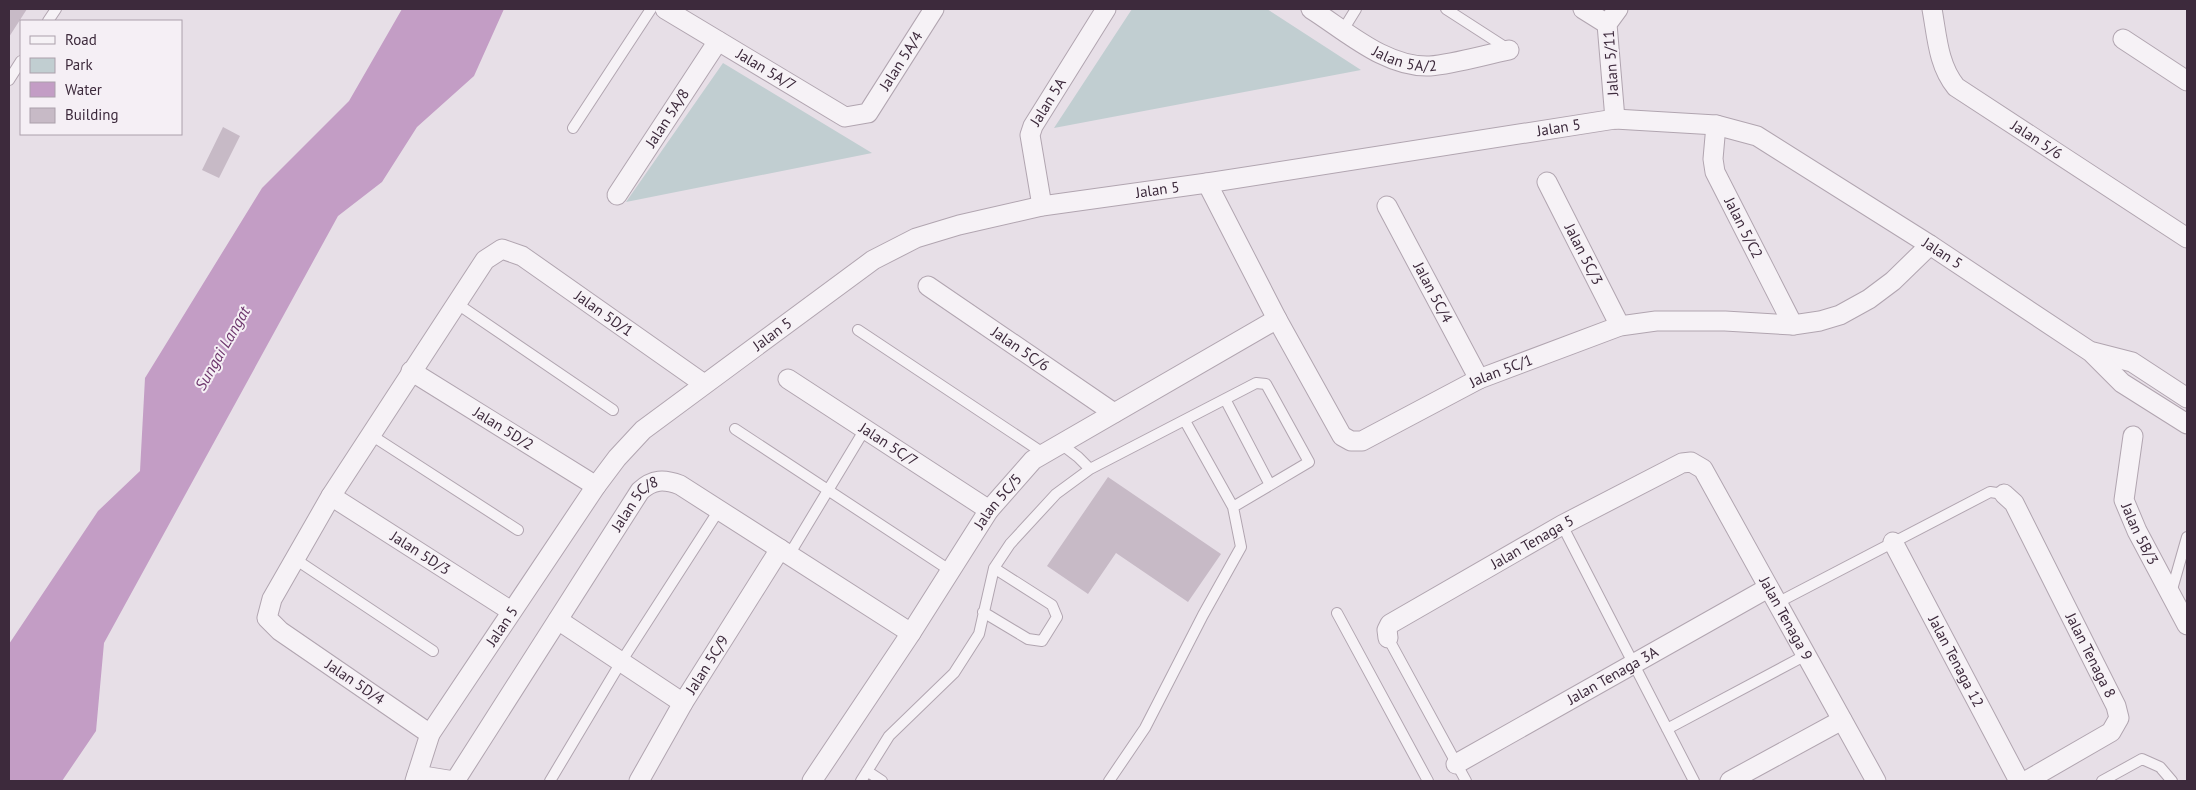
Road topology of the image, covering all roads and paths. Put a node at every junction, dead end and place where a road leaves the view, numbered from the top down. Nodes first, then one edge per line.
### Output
1 (56, 9) edge
2 (651, 9) edge
3 (665, 9) edge
4 (934, 9) edge
5 (1311, 9) edge
6 (1356, 9) edge
7 (1446, 9) edge
8 (1583, 9) edge
9 (1932, 9) edge
10 (1104, 10) edge
11 (1612, 16) edge
12 (49, 20) edge
13 (1343, 30) junction
14 (2123, 39) dead end
15 (718, 41) junction
16 (1509, 50) joint
17 (20, 63) edge
18 (9, 80) edge
19 (2187, 81) edge
20 (868, 113) joint
21 (1615, 120) junction
22 (1716, 125) junction
23 (573, 128) dead end
24 (1547, 182) dead end
25 (1207, 183) junction
26 (618, 195) dead end
27 (1042, 206) junction
28 (1386, 206) dead end
29 (2187, 238) edge
30 (1930, 245) junction
31 (928, 286) dead end
32 (456, 303) junction
33 (1277, 318) junction
34 (1793, 325) junction
35 (1620, 326) junction
36 (858, 330) dead end
37 (2091, 352) junction
38 (411, 371) junction
39 (788, 379) dead end
40 (1478, 379) junction
41 (704, 384) junction
42 (2187, 398) edge
43 (1226, 400) junction
44 (613, 410) dead end
45 (1114, 412) junction
46 (1185, 421) junction
47 (2187, 424) edge
48 (735, 429) dead end
49 (865, 430) junction
50 (371, 434) junction
51 (2132, 436) dead end
52 (1066, 440) junction
53 (1043, 453) junction
54 (1691, 462) joint
55 (1090, 469) junction
56 (1270, 485) junction
57 (596, 486) junction
58 (827, 491) junction
59 (2004, 494) joint
60 (331, 496) junction
61 (1233, 507) junction
62 (720, 510) junction
63 (989, 510) junction
64 (1562, 525) junction
65 (518, 530) dead end
66 (2187, 537) edge
67 (1893, 542) junction
68 (784, 552) junction
69 (295, 559) junction
70 (994, 568) junction
71 (951, 571) junction
72 (2171, 594) junction
73 (1773, 596) junction
74 (511, 611) junction
75 (983, 612) junction
76 (1337, 613) dead end
77 (558, 620) junction
78 (2187, 625) edge
79 (911, 633) junction
80 (1388, 638) joint
81 (433, 650) dead end
82 (1806, 655) junction
83 (621, 662) junction
84 (1632, 664) junction
85 (683, 703) junction
86 (1842, 720) junction
87 (1667, 729) junction
88 (430, 734) junction
89 (1456, 764) junction
90 (867, 771) junction
91 (416, 778) edge
92 (455, 781) edge
93 (550, 781) edge
94 (639, 781) edge
95 (812, 781) edge
96 (861, 781) edge
97 (882, 781) edge
98 (1109, 781) edge
99 (1428, 781) edge
100 (1466, 781) edge
101 (1694, 781) edge
102 (1730, 781) edge
103 (1876, 781) edge
104 (2019, 781) edge
105 (2026, 781) edge
106 (2102, 781) edge
107 (2172, 781) edge

1 - 12 lane
2 - 23 lane
3 - 15 street, Jalan 5A/7
4 - 20 street, Jalan 5A/4
5 - 13 street, Jalan 5A/2
6 - 13 lane
7 - 16 lane
8 - 11 street
9 - 29 street, Jalan 5/6
10 - 27 street, Jalan 5A
11 - 21 street, Jalan 5/11
13 - 16 street, Jalan 5A/2
14 - 19 street
15 - 20 street, Jalan 5A/7
15 - 26 street, Jalan 5A/8
17 - 18 lane
21 - 22 street, Jalan 5
21 - 25 street, Jalan 5
22 - 30 street, Jalan 5
22 - 34 street, Jalan 5/C2
24 - 35 street, Jalan 5C/3
25 - 27 street, Jalan 5
25 - 33 street, Jalan 5C/1
27 - 41 street, Jalan 5
28 - 40 street, Jalan 5C/4
30 - 34 street, Jalan 5C/1
30 - 37 street, Jalan 5
31 - 45 street, Jalan 5C/6
32 - 38 street
32 - 41 street, Jalan 5D/1
32 - 44 lane
33 - 40 street, Jalan 5C/1
33 - 45 street, Jalan 5C/5
34 - 35 street, Jalan 5C/1
35 - 40 street, Jalan 5C/1
36 - 53 lane
37 - 42 street, Jalan 5
37 - 47 street, Jalan 5
38 - 50 street
38 - 57 street, Jalan 5D/2
39 - 49 street, Jalan 5C/7
41 - 57 street, Jalan 5
43 - 46 lane
43 - 56 lane
43 - 56 lane
45 - 52 street, Jalan 5C/5
46 - 55 lane
46 - 61 lane
48 - 58 lane
49 - 58 lane
49 - 63 street, Jalan 5C/7
50 - 60 street
50 - 65 lane
51 - 72 street, Jalan 5B/3
52 - 53 street, Jalan 5C/5
52 - 55 lane
53 - 63 street, Jalan 5C/5
54 - 64 street, Jalan Tenaga 5
54 - 73 street, Jalan Tenaga 9
55 - 70 lane
56 - 61 lane
57 - 74 street, Jalan 5
58 - 68 lane
58 - 71 lane
59 - 67 lane
59 - 105 street, Jalan Tenaga 8
60 - 69 street
60 - 74 street, Jalan 5D/3
61 - 98 lane
62 - 68 street, Jalan 5C/8
62 - 77 street, Jalan 5C/8
62 - 83 lane
63 - 71 street, Jalan 5C/5
64 - 80 street, Jalan Tenaga 5
64 - 84 lane
66 - 72 lane
67 - 73 lane
67 - 104 street, Jalan Tenaga 12
68 - 79 street, Jalan 5C/8
68 - 85 street, Jalan 5C/9
69 - 81 lane
69 - 88 street, Jalan 5D/4
70 - 75 lane
70 - 75 lane
71 - 79 street, Jalan 5C/5
72 - 78 street, Jalan 5B/3
73 - 82 street, Jalan Tenaga 9
73 - 84 street, Jalan Tenaga 3A
74 - 88 street, Jalan 5
75 - 90 lane
76 - 99 lane
77 - 83 street
77 - 92 street, Jalan 5C/8
79 - 95 street, Jalan 5C/5
80 - 89 lane
82 - 86 street, Jalan Tenaga 9
82 - 87 lane
83 - 85 street
83 - 93 lane
84 - 87 lane
84 - 89 street, Jalan Tenaga 3A
85 - 94 street, Jalan 5C/9
86 - 102 street
86 - 103 street, Jalan Tenaga 9
87 - 101 lane
88 - 91 street, Jalan 5
89 - 100 lane
90 - 96 lane
90 - 97 lane
91 - 92 street
106 - 107 lane

